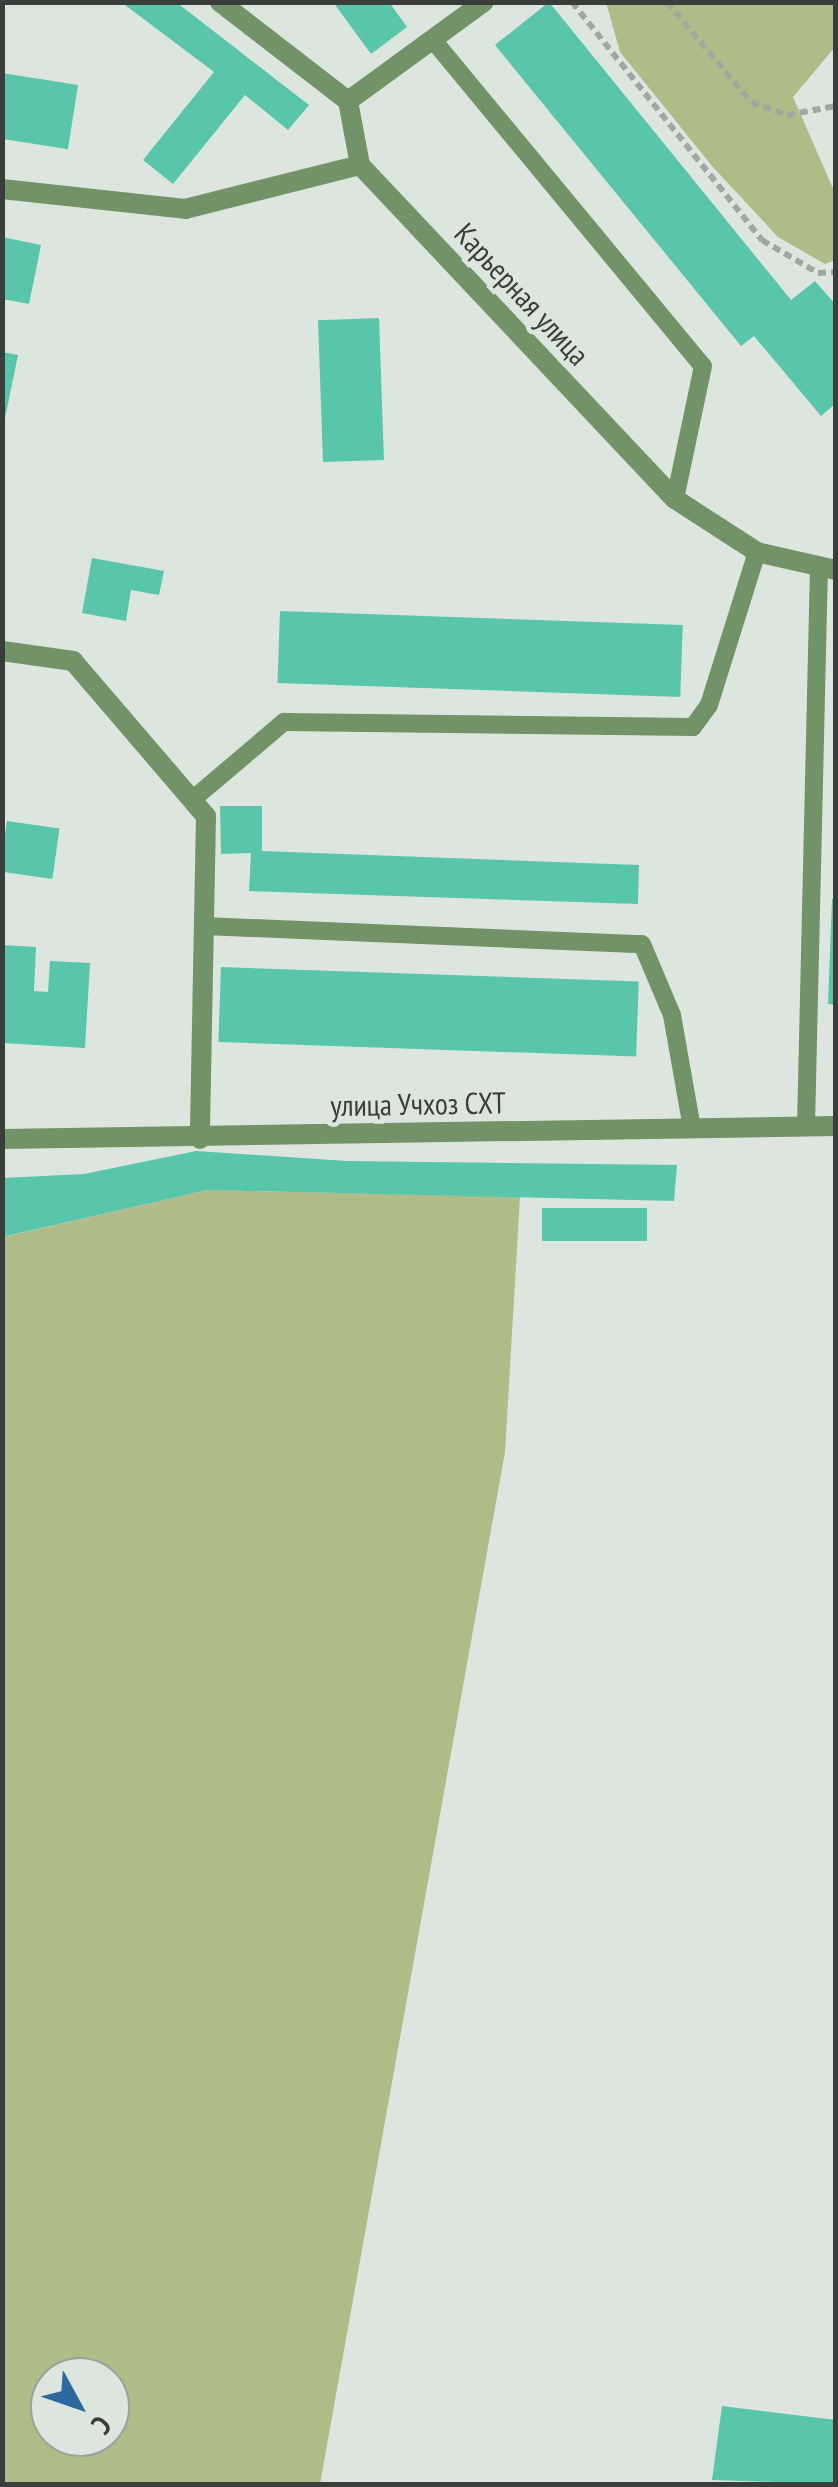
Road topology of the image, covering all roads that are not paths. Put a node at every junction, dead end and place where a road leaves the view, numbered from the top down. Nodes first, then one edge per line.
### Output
1 (220, 2) edge
2 (484, 2) edge
3 (432, 40) junction
4 (348, 101) junction
5 (360, 165) junction
6 (2, 189) edge
7 (675, 499) junction
8 (757, 552) junction
9 (827, 569) edge
10 (2, 651) edge
11 (192, 800) junction
12 (204, 926) junction
13 (806, 1126) junction
14 (836, 1126) edge
15 (692, 1128) junction
16 (200, 1138) junction
17 (2, 1139) edge

1 - 4 street
2 - 3 street
3 - 4 street
3 - 7 lane
4 - 5 street
5 - 6 street
5 - 7 street, Карьерная улица
7 - 8 street, Карьерная улица
8 - 9 street, Карьерная улица
8 - 11 lane
9 - 13 lane
10 - 11 street
11 - 12 street
12 - 15 lane
12 - 16 street
13 - 14 street, улица Учхоз СХТ
13 - 15 street, улица Учхоз СХТ
15 - 16 street, улица Учхоз СХТ
16 - 17 street, улица Учхоз СХТ

